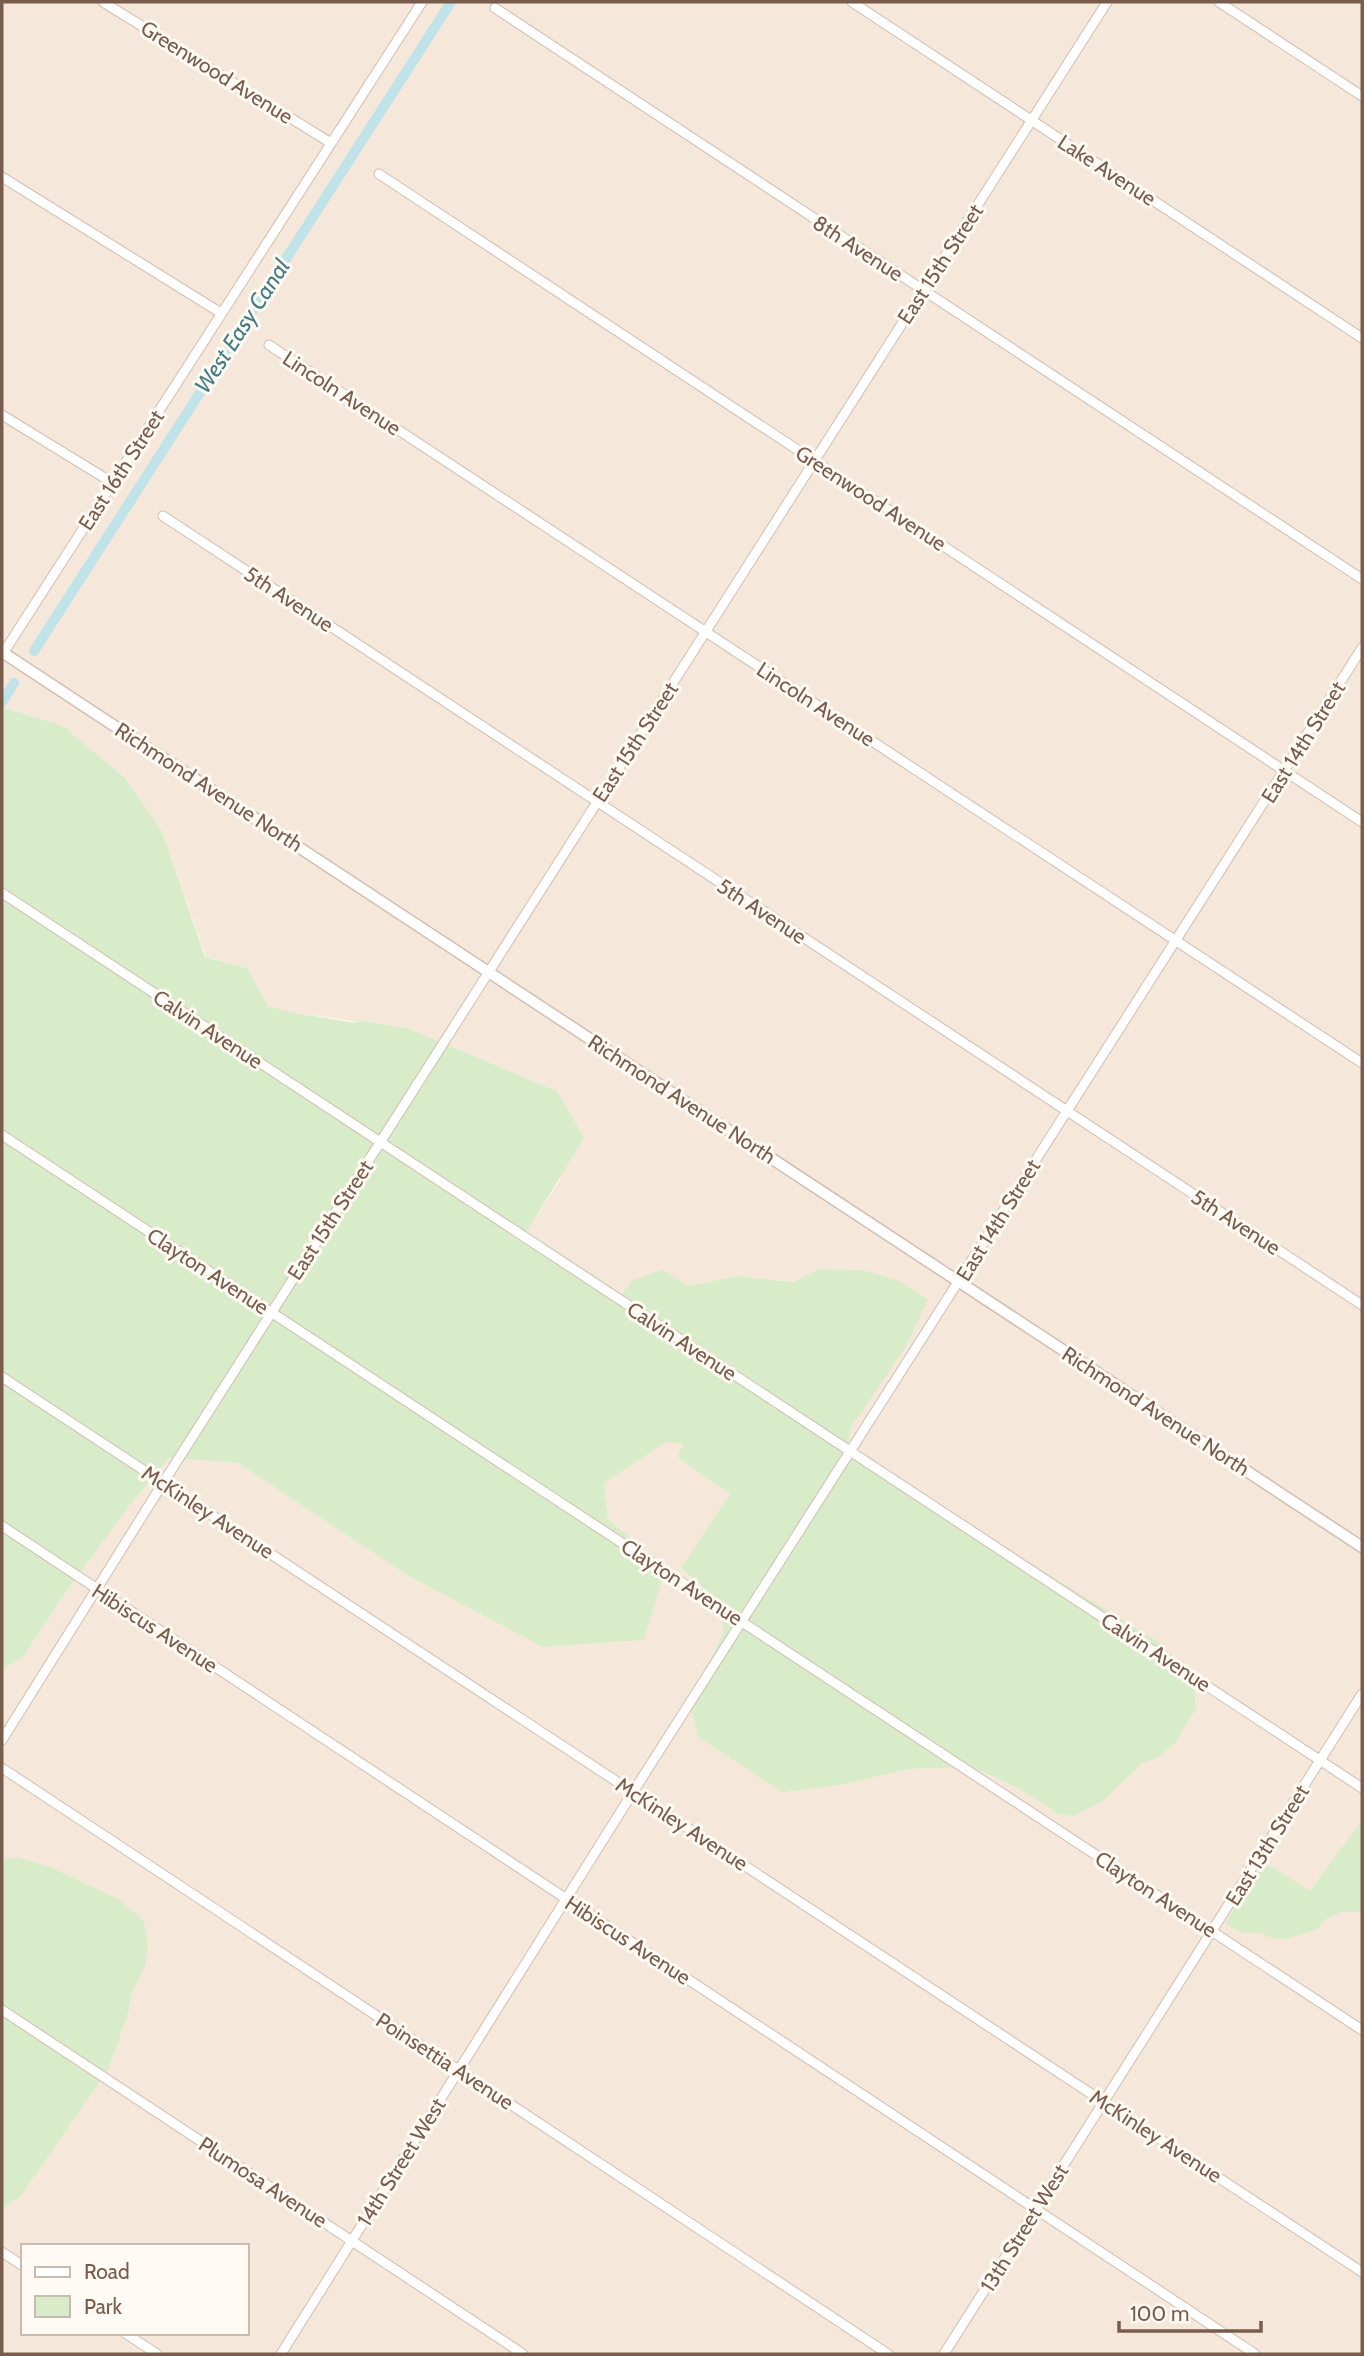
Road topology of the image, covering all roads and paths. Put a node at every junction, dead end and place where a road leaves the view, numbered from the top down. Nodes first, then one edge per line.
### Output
1 (103, 2) edge
2 (422, 2) edge
3 (852, 2) edge
4 (1107, 2) edge
5 (1219, 2) edge
6 (495, 8) dead end
7 (1362, 96) edge
8 (1032, 120) junction
9 (331, 143) junction
10 (379, 174) dead end
11 (2, 177) edge
12 (923, 291) junction
13 (221, 313) junction
14 (1362, 338) edge
15 (270, 345) dead end
16 (2, 415) edge
17 (814, 461) junction
18 (113, 483) junction
19 (163, 516) dead end
20 (1362, 579) edge
21 (706, 632) junction
22 (1362, 648) edge
23 (2, 653) edge
24 (1284, 771) junction
25 (597, 802) junction
26 (1362, 822) edge
27 (2, 893) edge
28 (1175, 941) junction
29 (489, 972) junction
30 (1362, 1063) edge
31 (1067, 1111) junction
32 (2, 1135) edge
33 (380, 1142) junction
34 (958, 1281) junction
35 (1362, 1305) edge
36 (272, 1313) junction
37 (2, 1377) edge
38 (850, 1451) junction
39 (163, 1483) junction
40 (2, 1526) edge
41 (1362, 1547) edge
42 (96, 1589) junction
43 (742, 1621) junction
44 (1362, 1694) edge
45 (2, 1740) edge
46 (1320, 1760) junction
47 (2, 1768) edge
48 (1362, 1788) edge
49 (633, 1792) junction
50 (565, 1899) junction
51 (1212, 1931) junction
52 (2, 2010) edge
53 (1362, 2030) edge
54 (458, 2070) junction
55 (1104, 2101) junction
56 (1035, 2209) junction
57 (352, 2240) junction
58 (2, 2252) edge
59 (21, 2265) edge
60 (1362, 2272) edge
61 (128, 2335) edge
62 (156, 2354) edge
63 (281, 2354) edge
64 (523, 2354) edge
65 (888, 2354) edge
66 (944, 2354) edge
67 (1255, 2354) edge

1 - 9 street, Greenwood Avenue
2 - 9 street, East 16th Street
3 - 8 street, Lake Avenue
4 - 8 street, East 15th Street
5 - 7 street
6 - 12 street, 8th Avenue
8 - 12 street, East 15th Street
8 - 14 street, Lake Avenue
9 - 13 street, East 16th Street
10 - 17 street, Greenwood Avenue
11 - 13 street
12 - 17 street, East 15th Street
12 - 20 street, 8th Avenue
13 - 18 street, East 16th Street
15 - 21 street, Lincoln Avenue
16 - 18 street
17 - 21 street, East 15th Street
17 - 24 street, Greenwood Avenue
18 - 23 street, East 16th Street
19 - 25 street, 5th Avenue
21 - 25 street, East 15th Street
21 - 28 street, Lincoln Avenue
22 - 24 street, East 14th Street
23 - 29 street, Richmond Avenue North
24 - 26 street, Greenwood Avenue
24 - 28 street, East 14th Street
25 - 29 street, East 15th Street
25 - 31 street, 5th Avenue
27 - 33 street, Calvin Avenue
28 - 30 street, Lincoln Avenue
28 - 31 street, East 14th Street
29 - 33 street, East 15th Street
29 - 34 street, Richmond Avenue North
31 - 34 street, East 14th Street
31 - 35 street, 5th Avenue
32 - 36 street, Clayton Avenue
33 - 36 street, East 15th Street
33 - 38 street, Calvin Avenue
34 - 38 street, East 14th Street
34 - 41 street, Richmond Avenue North
36 - 39 street, East 15th Street
36 - 43 street, Clayton Avenue
37 - 39 street, McKinley Avenue
38 - 43 street, East 14th Street
38 - 46 street, Calvin Avenue
39 - 42 street, East 15th Street
39 - 49 street, McKinley Avenue
40 - 42 street, Hibiscus Avenue
42 - 45 street, East 15th Street
42 - 50 street, Hibiscus Avenue
43 - 49 street, East 14th Street
43 - 51 street, Clayton Avenue
44 - 46 street, East 13th Street
46 - 48 street, Calvin Avenue
46 - 51 street, East 13th Street
47 - 54 street, Poinsettia Avenue
49 - 50 street, 14th Street West
49 - 55 street, McKinley Avenue
50 - 54 street, 14th Street West
50 - 56 street, Hibiscus Avenue
51 - 53 street, Clayton Avenue
51 - 55 street, East 13th Street
52 - 57 street, Plumosa Avenue
54 - 57 street, 14th Street West
54 - 65 street, Poinsettia Avenue
55 - 56 street, 13th Street West
55 - 60 street, McKinley Avenue
56 - 66 street, 13th Street West
56 - 67 street, Hibiscus Avenue
57 - 63 street, 14th Street West
57 - 64 street, Plumosa Avenue
58 - 59 street
61 - 62 street

